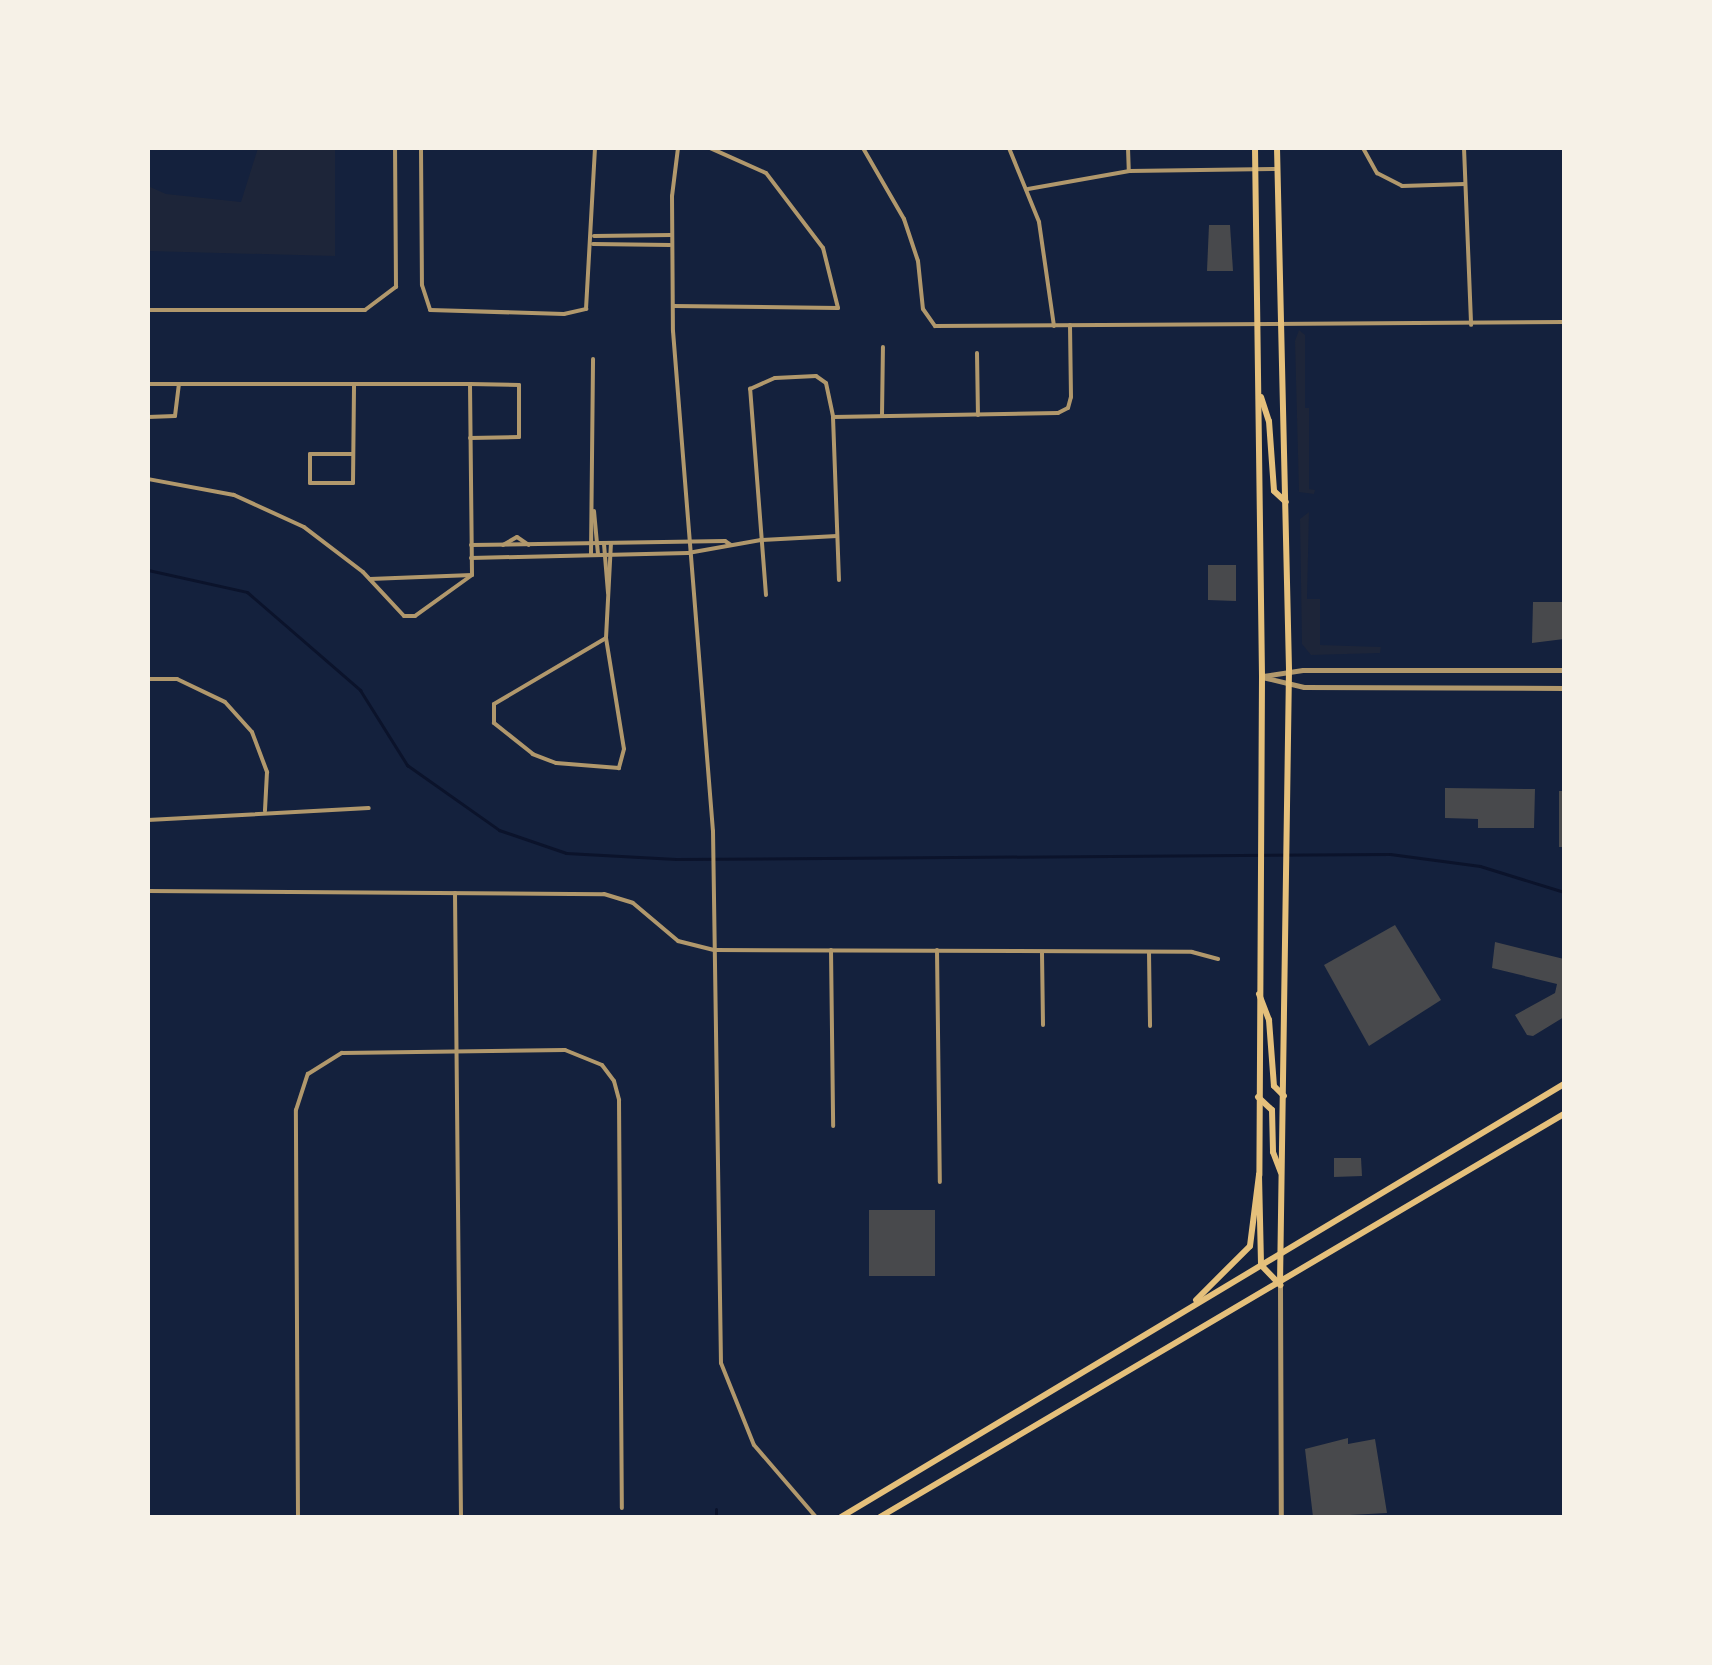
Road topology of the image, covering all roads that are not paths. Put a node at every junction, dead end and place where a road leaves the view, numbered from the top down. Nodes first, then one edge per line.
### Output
1 (395, 148) edge
2 (421, 148) edge
3 (595, 148) edge
4 (678, 148) edge
5 (710, 148) edge
6 (863, 148) edge
7 (1009, 148) edge
8 (1128, 148) edge
9 (1255, 148) edge
10 (1277, 148) edge
11 (1363, 148) edge
12 (1464, 148) edge
13 (1278, 169) junction
14 (1256, 170) junction
15 (1129, 171) junction
16 (1465, 184) junction
17 (1028, 189) junction
18 (671, 235) junction
19 (593, 236) junction
20 (593, 244) junction
21 (671, 245) junction
22 (672, 306) junction
23 (148, 310) edge
24 (1564, 322) edge
25 (1070, 325) junction
26 (1257, 325) junction
27 (1280, 325) junction
28 (1471, 325) junction
29 (1054, 326) junction
30 (883, 347) dead end
31 (977, 353) dead end
32 (593, 359) dead end
33 (148, 384) edge
34 (179, 384) junction
35 (470, 384) junction
36 (354, 385) junction
37 (1258, 390) junction
38 (882, 415) junction
39 (978, 415) junction
40 (148, 417) edge
41 (833, 417) junction
42 (470, 438) junction
43 (353, 454) junction
44 (148, 479) edge
45 (1286, 502) junction
46 (594, 511) junction
47 (591, 528) junction
48 (598, 528) junction
49 (837, 536) junction
50 (761, 540) junction
51 (591, 543) junction
52 (598, 543) junction
53 (687, 543) junction
54 (544, 544) junction
55 (608, 544) junction
56 (471, 545) junction
57 (503, 545) junction
58 (731, 545) junction
59 (688, 553) junction
60 (591, 554) junction
61 (604, 554) junction
62 (543, 556) junction
63 (503, 557) junction
64 (471, 558) junction
65 (604, 573) junction
66 (611, 573) junction
67 (472, 575) junction
68 (369, 579) junction
69 (839, 580) dead end
70 (608, 593) junction
71 (766, 595) dead end
72 (606, 638) junction
73 (1289, 670) junction
74 (1564, 670) edge
75 (1262, 677) junction
76 (148, 679) edge
77 (1289, 685) junction
78 (1564, 688) edge
79 (369, 808) dead end
80 (265, 811) junction
81 (148, 820) edge
82 (148, 891) edge
83 (455, 893) junction
84 (715, 950) junction
85 (831, 950) junction
86 (937, 950) junction
87 (1149, 952) junction
88 (1042, 953) junction
89 (1218, 959) dead end
90 (1258, 992) junction
91 (1043, 1025) dead end
92 (1150, 1026) dead end
93 (457, 1052) junction
94 (1564, 1084) edge
95 (1284, 1096) junction
96 (1258, 1097) junction
97 (1564, 1114) edge
98 (833, 1126) dead end
99 (1259, 1175) junction
100 (1282, 1176) junction
101 (940, 1182) dead end
102 (1282, 1253) junction
103 (1261, 1265) junction
104 (1280, 1285) junction
105 (1192, 1305) junction
106 (622, 1508) dead end
107 (298, 1517) edge
108 (461, 1517) edge
109 (816, 1517) edge
110 (841, 1517) edge
111 (880, 1517) edge
112 (1281, 1517) edge

1 - 23 street
2 - 20 street
3 - 19 street
4 - 18 street
5 - 22 street
6 - 29 street
7 - 17 street
8 - 15 street
9 - 14 main road
10 - 13 main road
11 - 16 street
12 - 16 street
13 - 14 street
13 - 27 main road
14 - 15 street
14 - 26 main road
15 - 17 street
16 - 28 street
17 - 29 street
18 - 19 street
18 - 21 street
19 - 20 street
20 - 21 street
21 - 22 street
22 - 53 street
24 - 28 street
25 - 26 street
25 - 29 street
25 - 39 street
26 - 27 street
26 - 37 main road
27 - 28 street
27 - 45 main road
30 - 38 street
31 - 39 street
32 - 46 street
33 - 34 street
34 - 36 street
34 - 40 street
35 - 36 street
35 - 42 street
35 - 42 street
36 - 43 street
37 - 45 main road
37 - 75 main road
38 - 39 street
38 - 41 street
41 - 49 street
41 - 50 street
42 - 56 street
43 - 43 street
44 - 68 street
45 - 73 main road
46 - 47 street
46 - 48 street
47 - 48 street
47 - 51 street
48 - 52 street
49 - 50 street
49 - 69 street
50 - 58 street
50 - 71 street
51 - 52 street
51 - 54 street
51 - 60 street
52 - 55 street
52 - 61 street
53 - 55 street
53 - 58 street
53 - 59 street
54 - 57 street
54 - 62 street
55 - 61 street
56 - 57 street
56 - 64 street
57 - 63 street
58 - 59 street
59 - 61 street
59 - 84 street
60 - 61 street
60 - 62 street
61 - 65 street
61 - 66 street
62 - 63 street
63 - 64 street
64 - 67 street
65 - 66 street
65 - 70 street
66 - 70 street
67 - 68 street
67 - 68 street
70 - 72 street
72 - 72 street
73 - 74 street
73 - 75 street
73 - 77 main road
75 - 77 street
75 - 90 main road
76 - 80 street
77 - 78 street
77 - 95 main road
79 - 80 street
80 - 81 street
82 - 83 street
83 - 84 street
83 - 93 street
84 - 85 street
84 - 109 street
85 - 86 street
85 - 98 street
86 - 88 street
86 - 101 street
87 - 88 street
87 - 89 street
87 - 92 street
88 - 91 street
90 - 95 main road
90 - 96 main road
93 - 106 street
93 - 107 street
93 - 108 street
94 - 102 main road
95 - 100 main road
96 - 99 main road
96 - 100 main road
97 - 104 main road
99 - 103 main road
99 - 105 main road
100 - 102 main road
102 - 103 main road
102 - 104 main road
103 - 104 main road
103 - 105 main road
104 - 111 main road
104 - 112 street
105 - 110 main road

